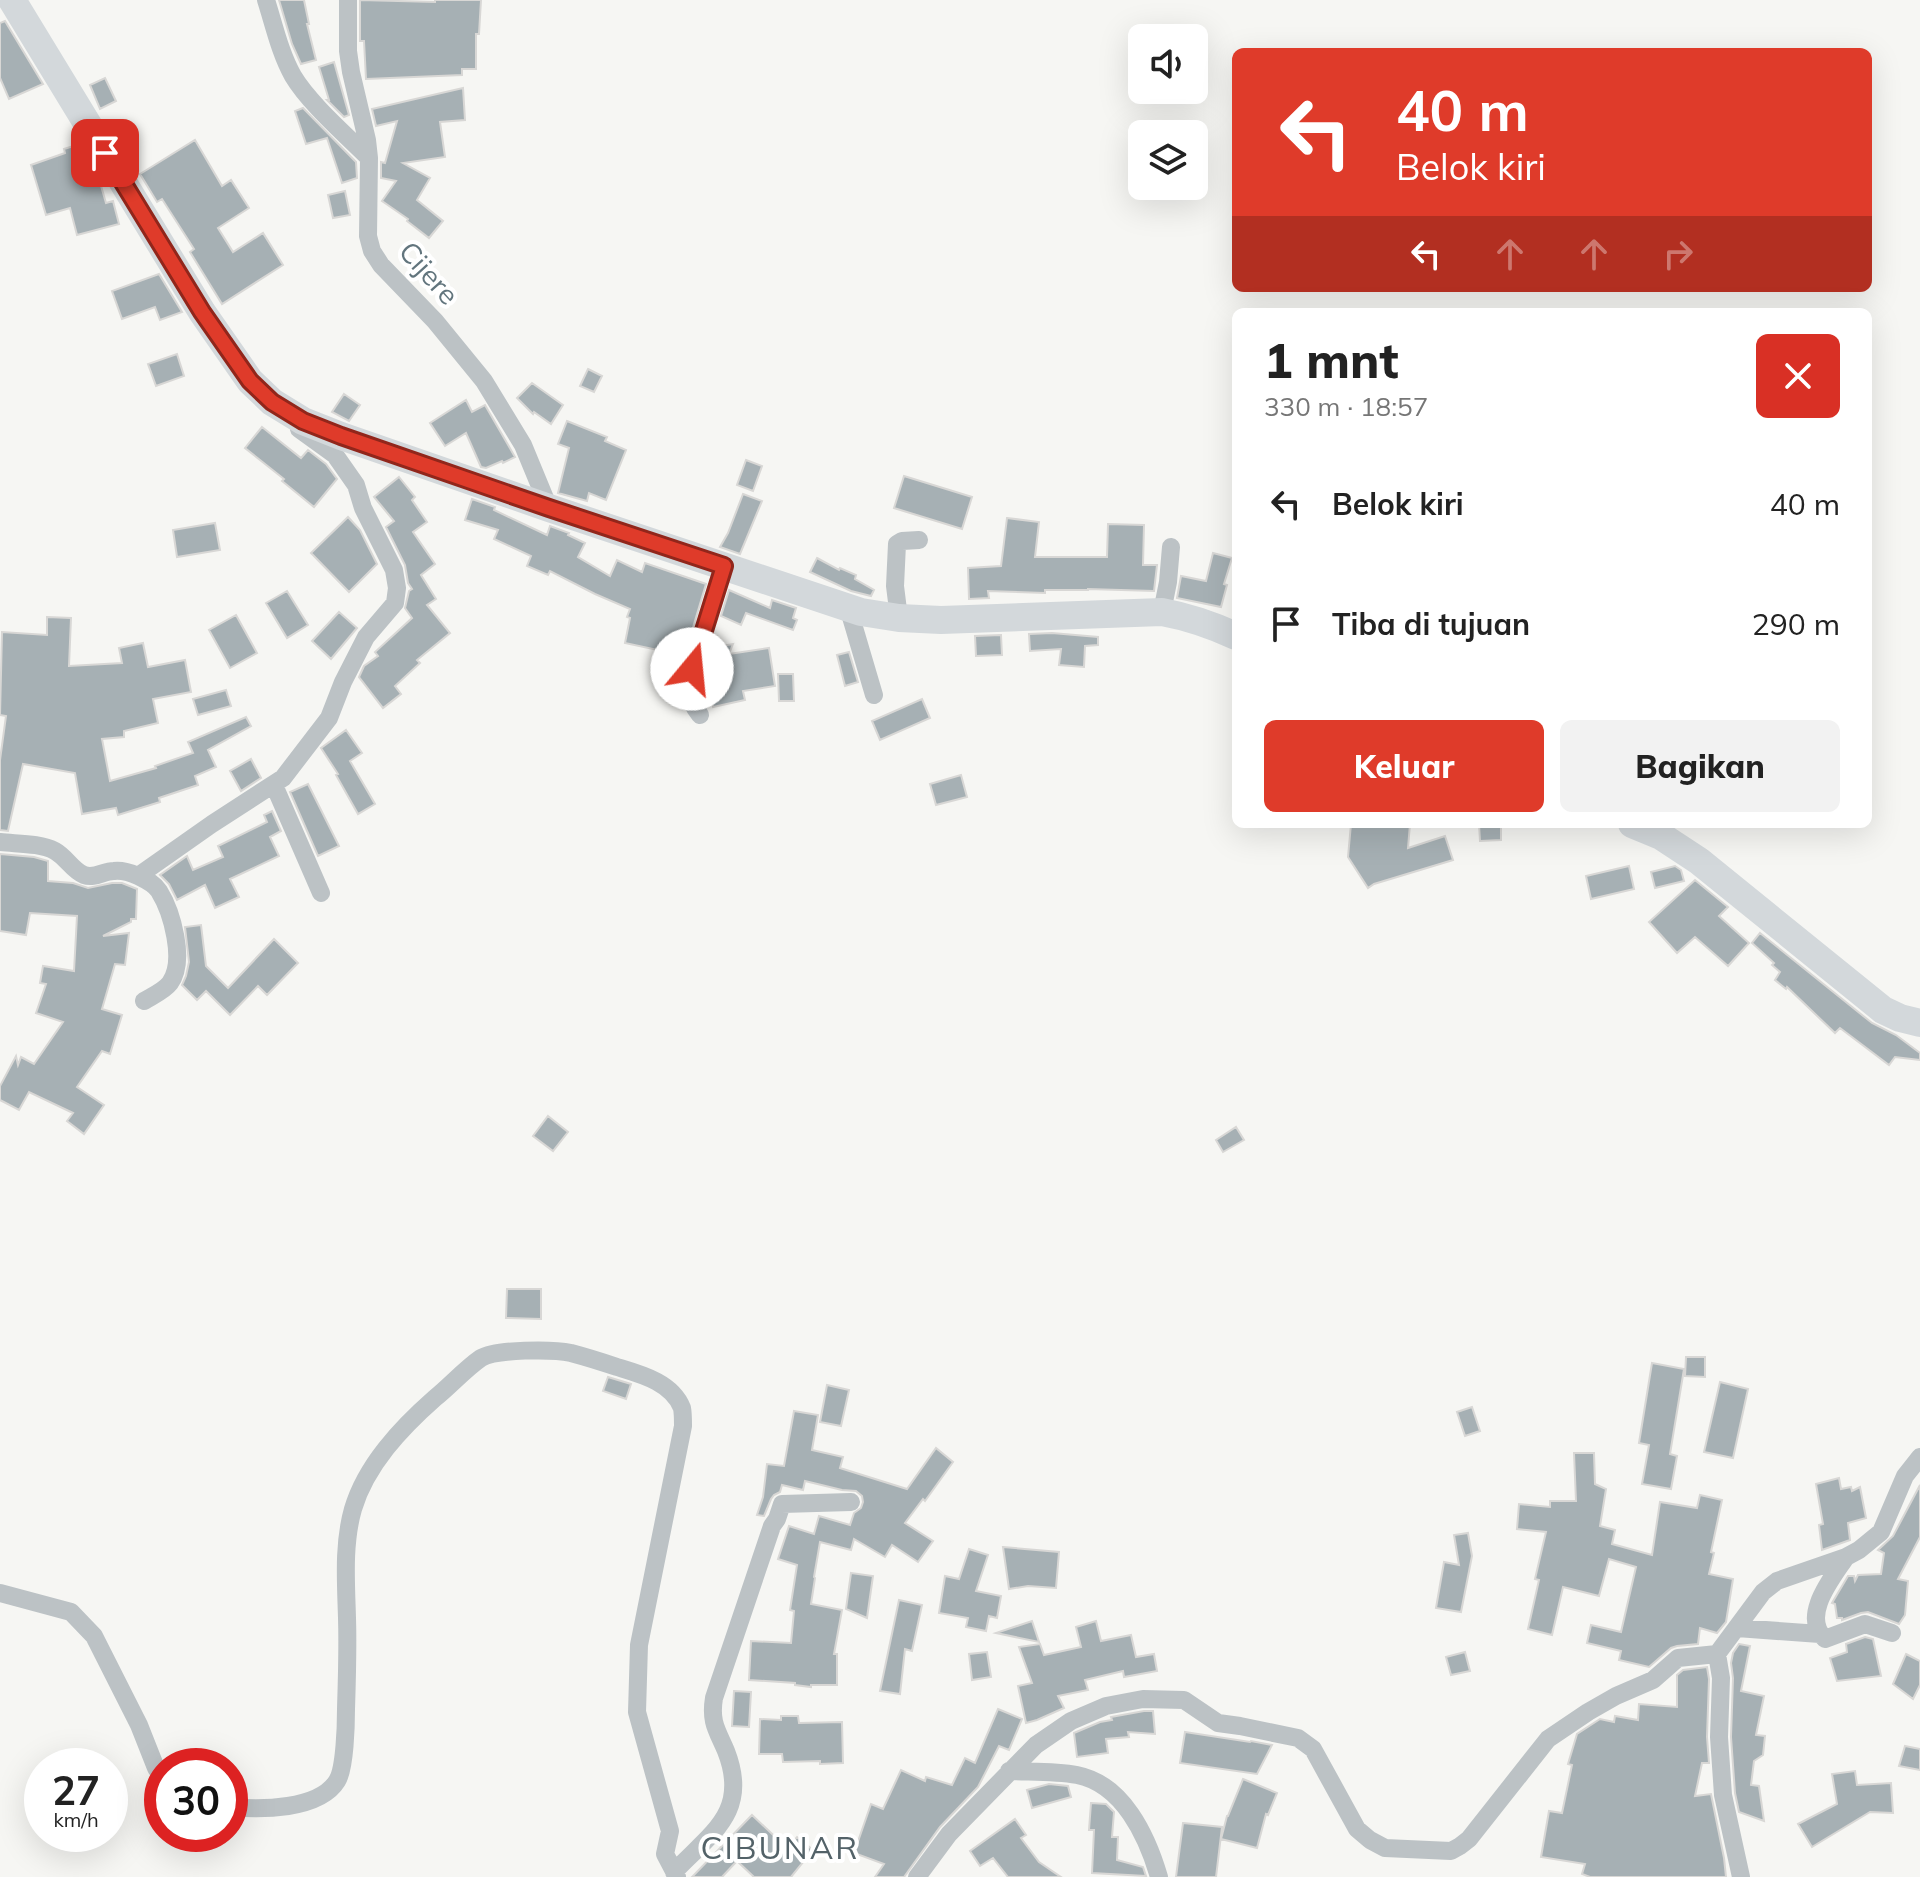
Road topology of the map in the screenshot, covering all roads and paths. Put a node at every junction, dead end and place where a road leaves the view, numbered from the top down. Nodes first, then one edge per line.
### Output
1 (12, 0) edge
2 (266, 0) edge
3 (348, 0) edge
4 (369, 158) junction
5 (272, 402) junction
6 (549, 508) junction
7 (919, 540) dead end
8 (1171, 547) dead end
9 (724, 566) junction
10 (848, 607) junction
11 (1162, 612) junction
12 (899, 618) junction
13 (1232, 634) edge
14 (874, 695) dead end
15 (700, 715) dead end
16 (274, 785) junction
17 (1642, 828) edge
18 (0, 842) edge
19 (138, 876) junction
20 (321, 893) dead end
21 (144, 1001) dead end
22 (1920, 1023) edge
23 (1920, 1457) edge
24 (851, 1502) dead end
25 (1846, 1557) junction
26 (0, 1593) edge
27 (1737, 1628) junction
28 (1892, 1633) dead end
29 (1820, 1634) junction
30 (1717, 1654) junction
31 (148, 1748) edge
32 (1009, 1771) junction
33 (248, 1808) edge
34 (675, 1875) edge
35 (917, 1877) edge
36 (1159, 1877) edge
37 (1741, 1877) edge

1 - 5 main road
2 - 4 street
3 - 4 street, Cijere
4 - 6 street, Cijere
5 - 6 main road
5 - 16 street
6 - 9 main road
7 - 12 street
8 - 11 street
9 - 10 main road
9 - 15 street
10 - 12 main road
10 - 14 street
11 - 12 main road
11 - 13 main road
16 - 19 street
16 - 20 street
17 - 22 main road
18 - 19 street
19 - 21 street
23 - 25 street
24 - 34 street
25 - 27 street
25 - 29 street
26 - 31 street
27 - 29 street
27 - 30 street
28 - 29 street
30 - 32 street
30 - 37 street
32 - 35 street
32 - 36 street
33 - 34 street

